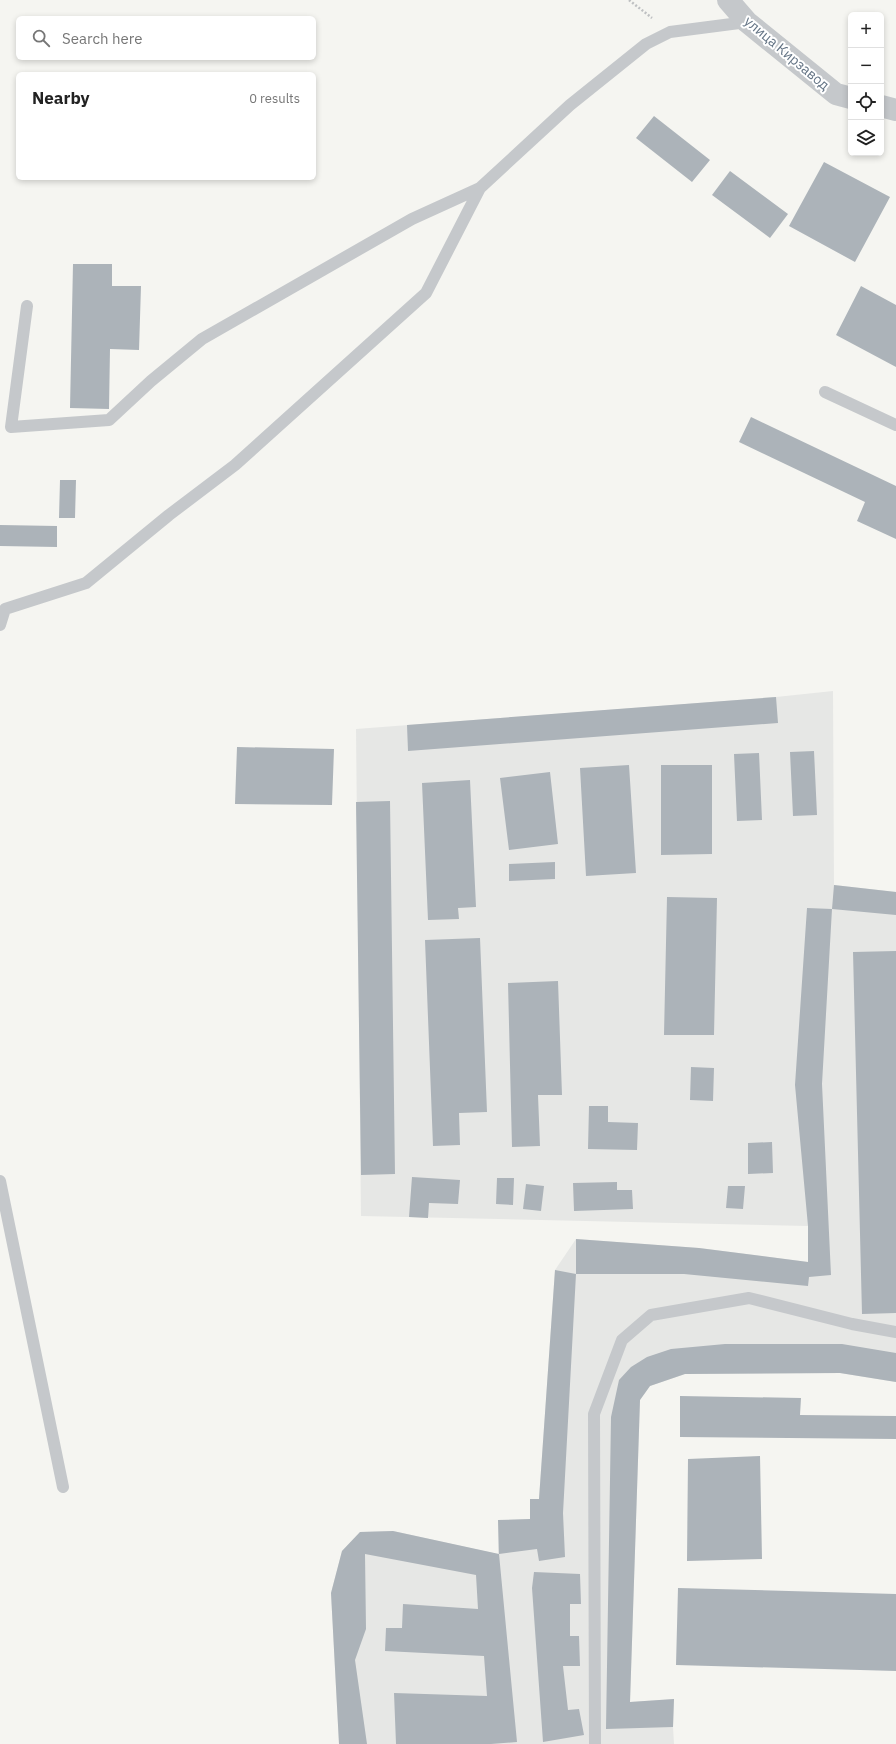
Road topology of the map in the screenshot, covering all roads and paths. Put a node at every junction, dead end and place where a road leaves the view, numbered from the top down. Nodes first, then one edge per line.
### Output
1 (629, 0) edge
2 (728, 0) edge
3 (747, 22) junction
4 (670, 32) junction
5 (848, 97) edge
6 (884, 107) edge
7 (896, 110) edge
8 (480, 188) junction
9 (27, 306) dead end
10 (825, 392) dead end
11 (896, 425) edge
12 (0, 625) edge
13 (0, 1181) edge
14 (896, 1332) edge
15 (63, 1487) dead end
16 (595, 1744) edge

1 - 4 path
2 - 3 street, улица Кирзавод
3 - 4 lane
3 - 5 street, улица Кирзавод
4 - 8 lane
6 - 7 street
8 - 9 lane
8 - 12 lane
10 - 11 lane
13 - 15 lane
14 - 16 lane

